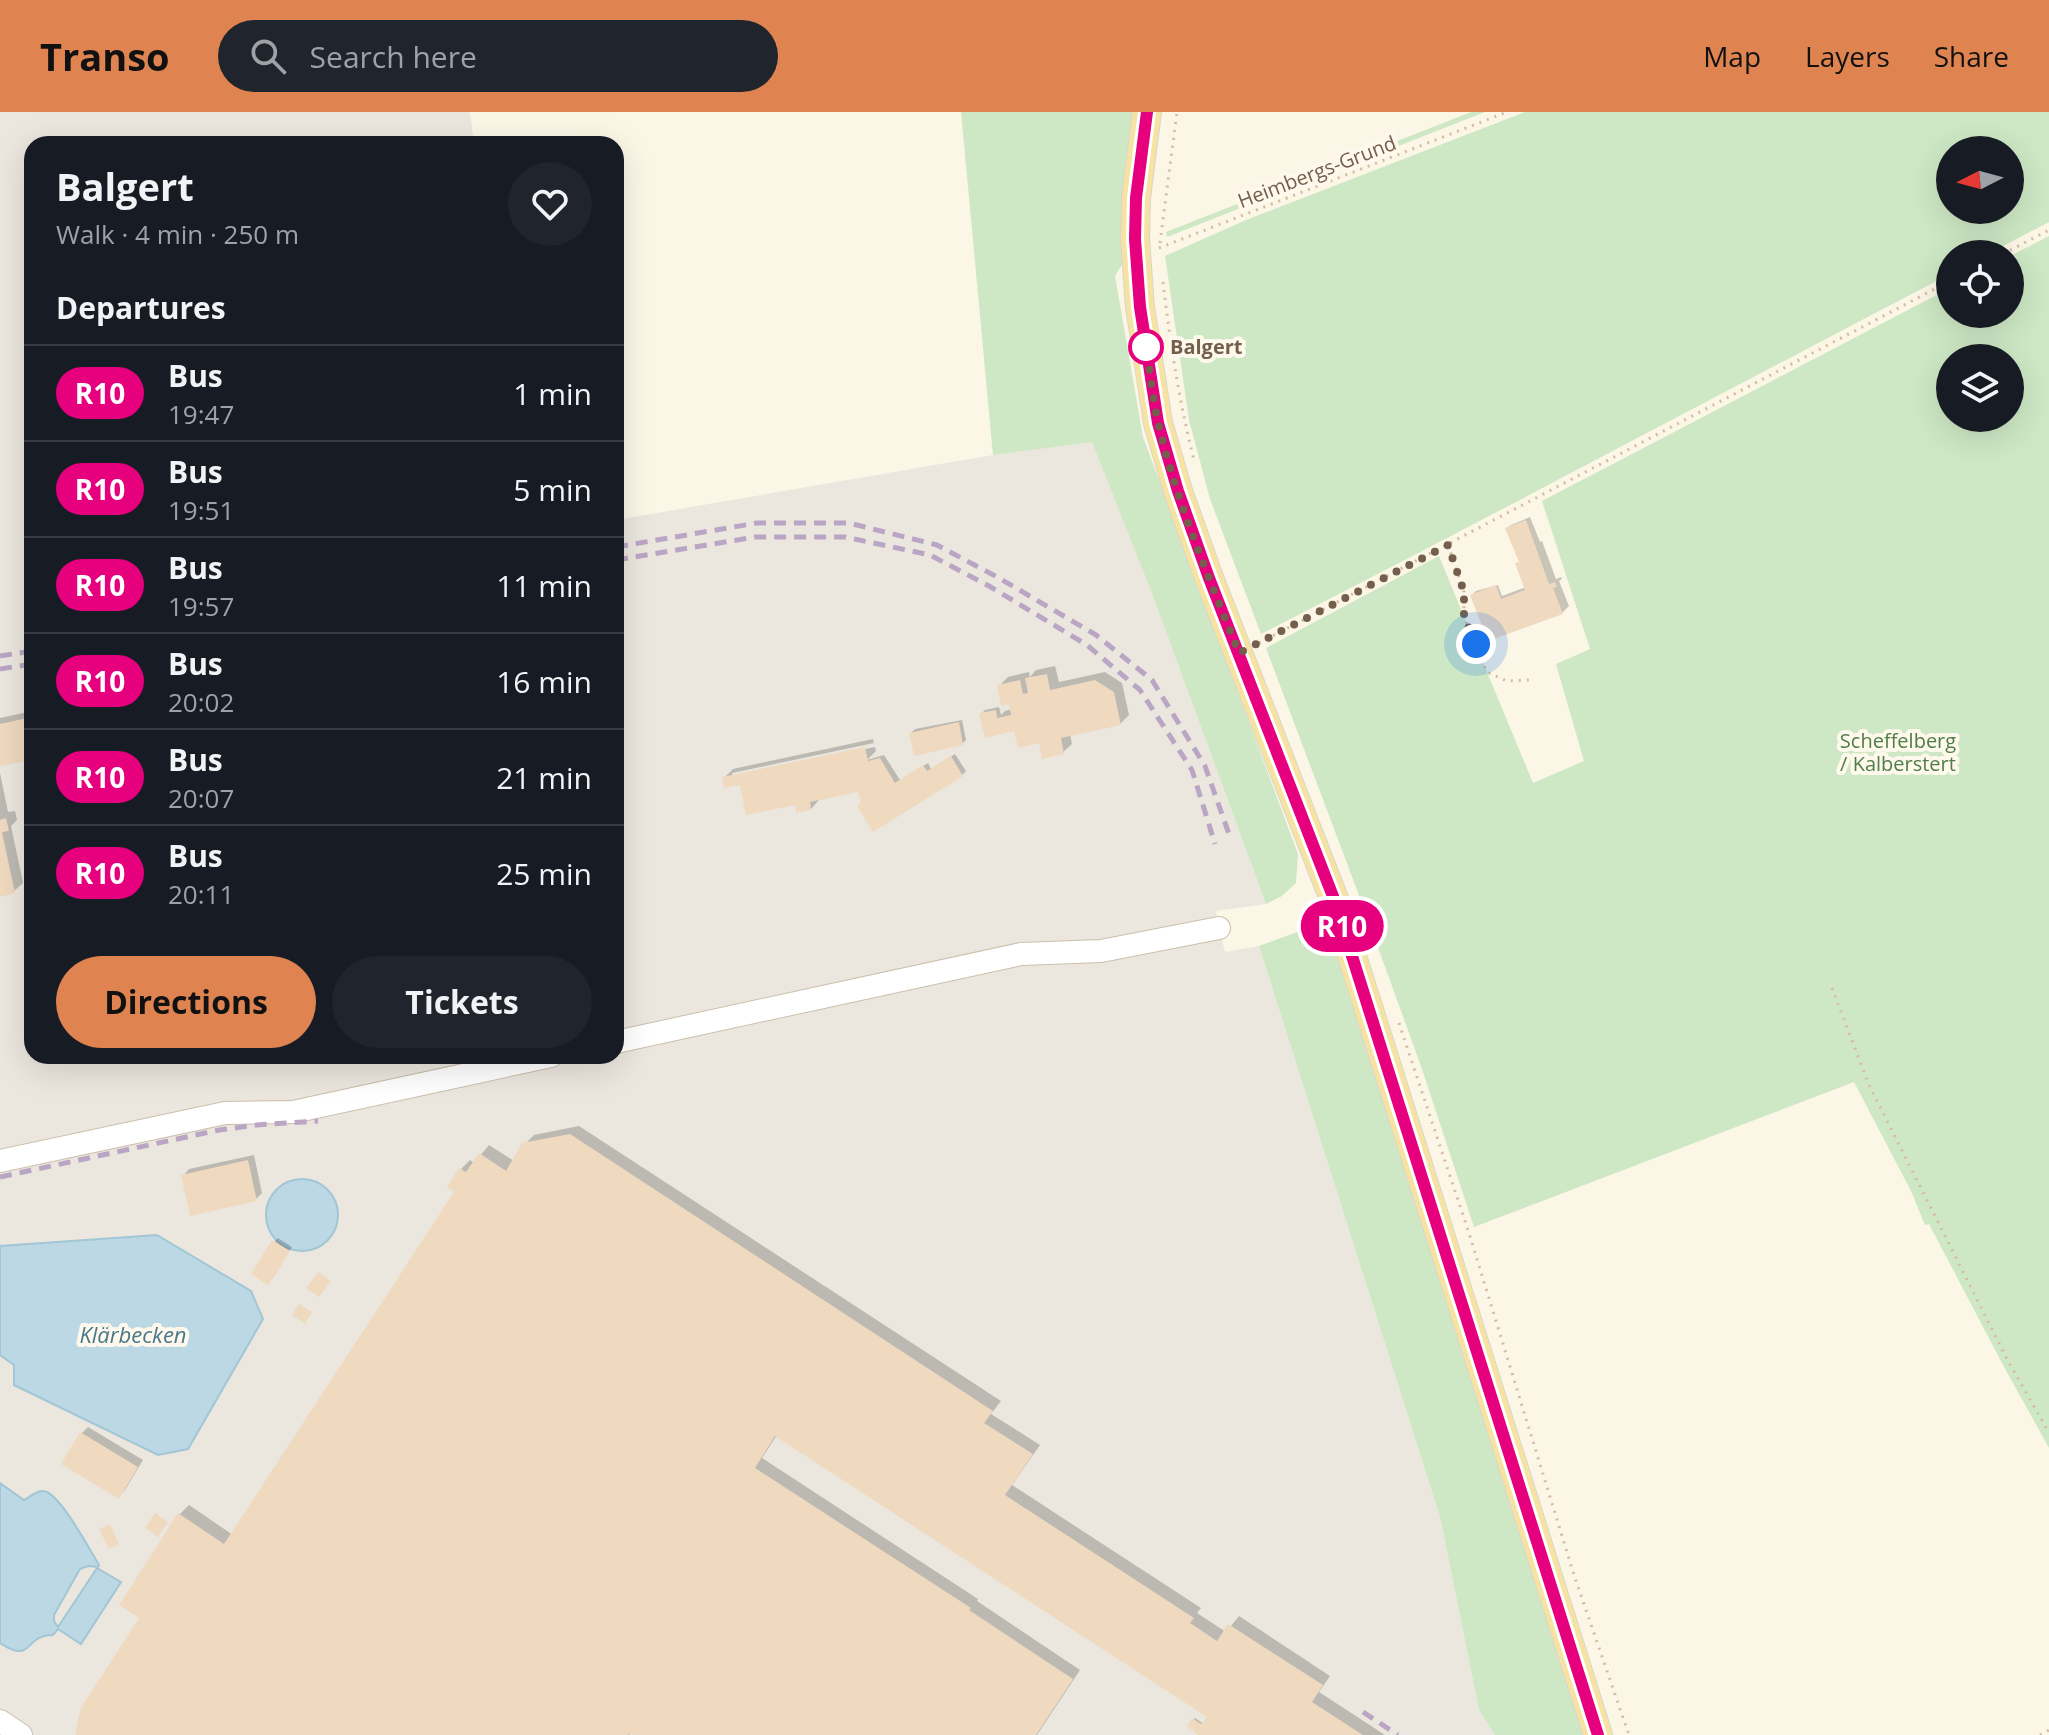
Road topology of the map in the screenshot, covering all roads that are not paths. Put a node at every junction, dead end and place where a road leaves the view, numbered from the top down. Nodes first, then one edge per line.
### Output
1 (1147, 112) edge
2 (1219, 928) dead end
3 (624, 1040) edge
4 (514, 1064) edge
5 (0, 1161) edge
6 (0, 1721) edge
7 (21, 1735) edge
8 (1598, 1735) edge

1 - 8 main road
2 - 3 lane
4 - 5 lane
6 - 7 lane

